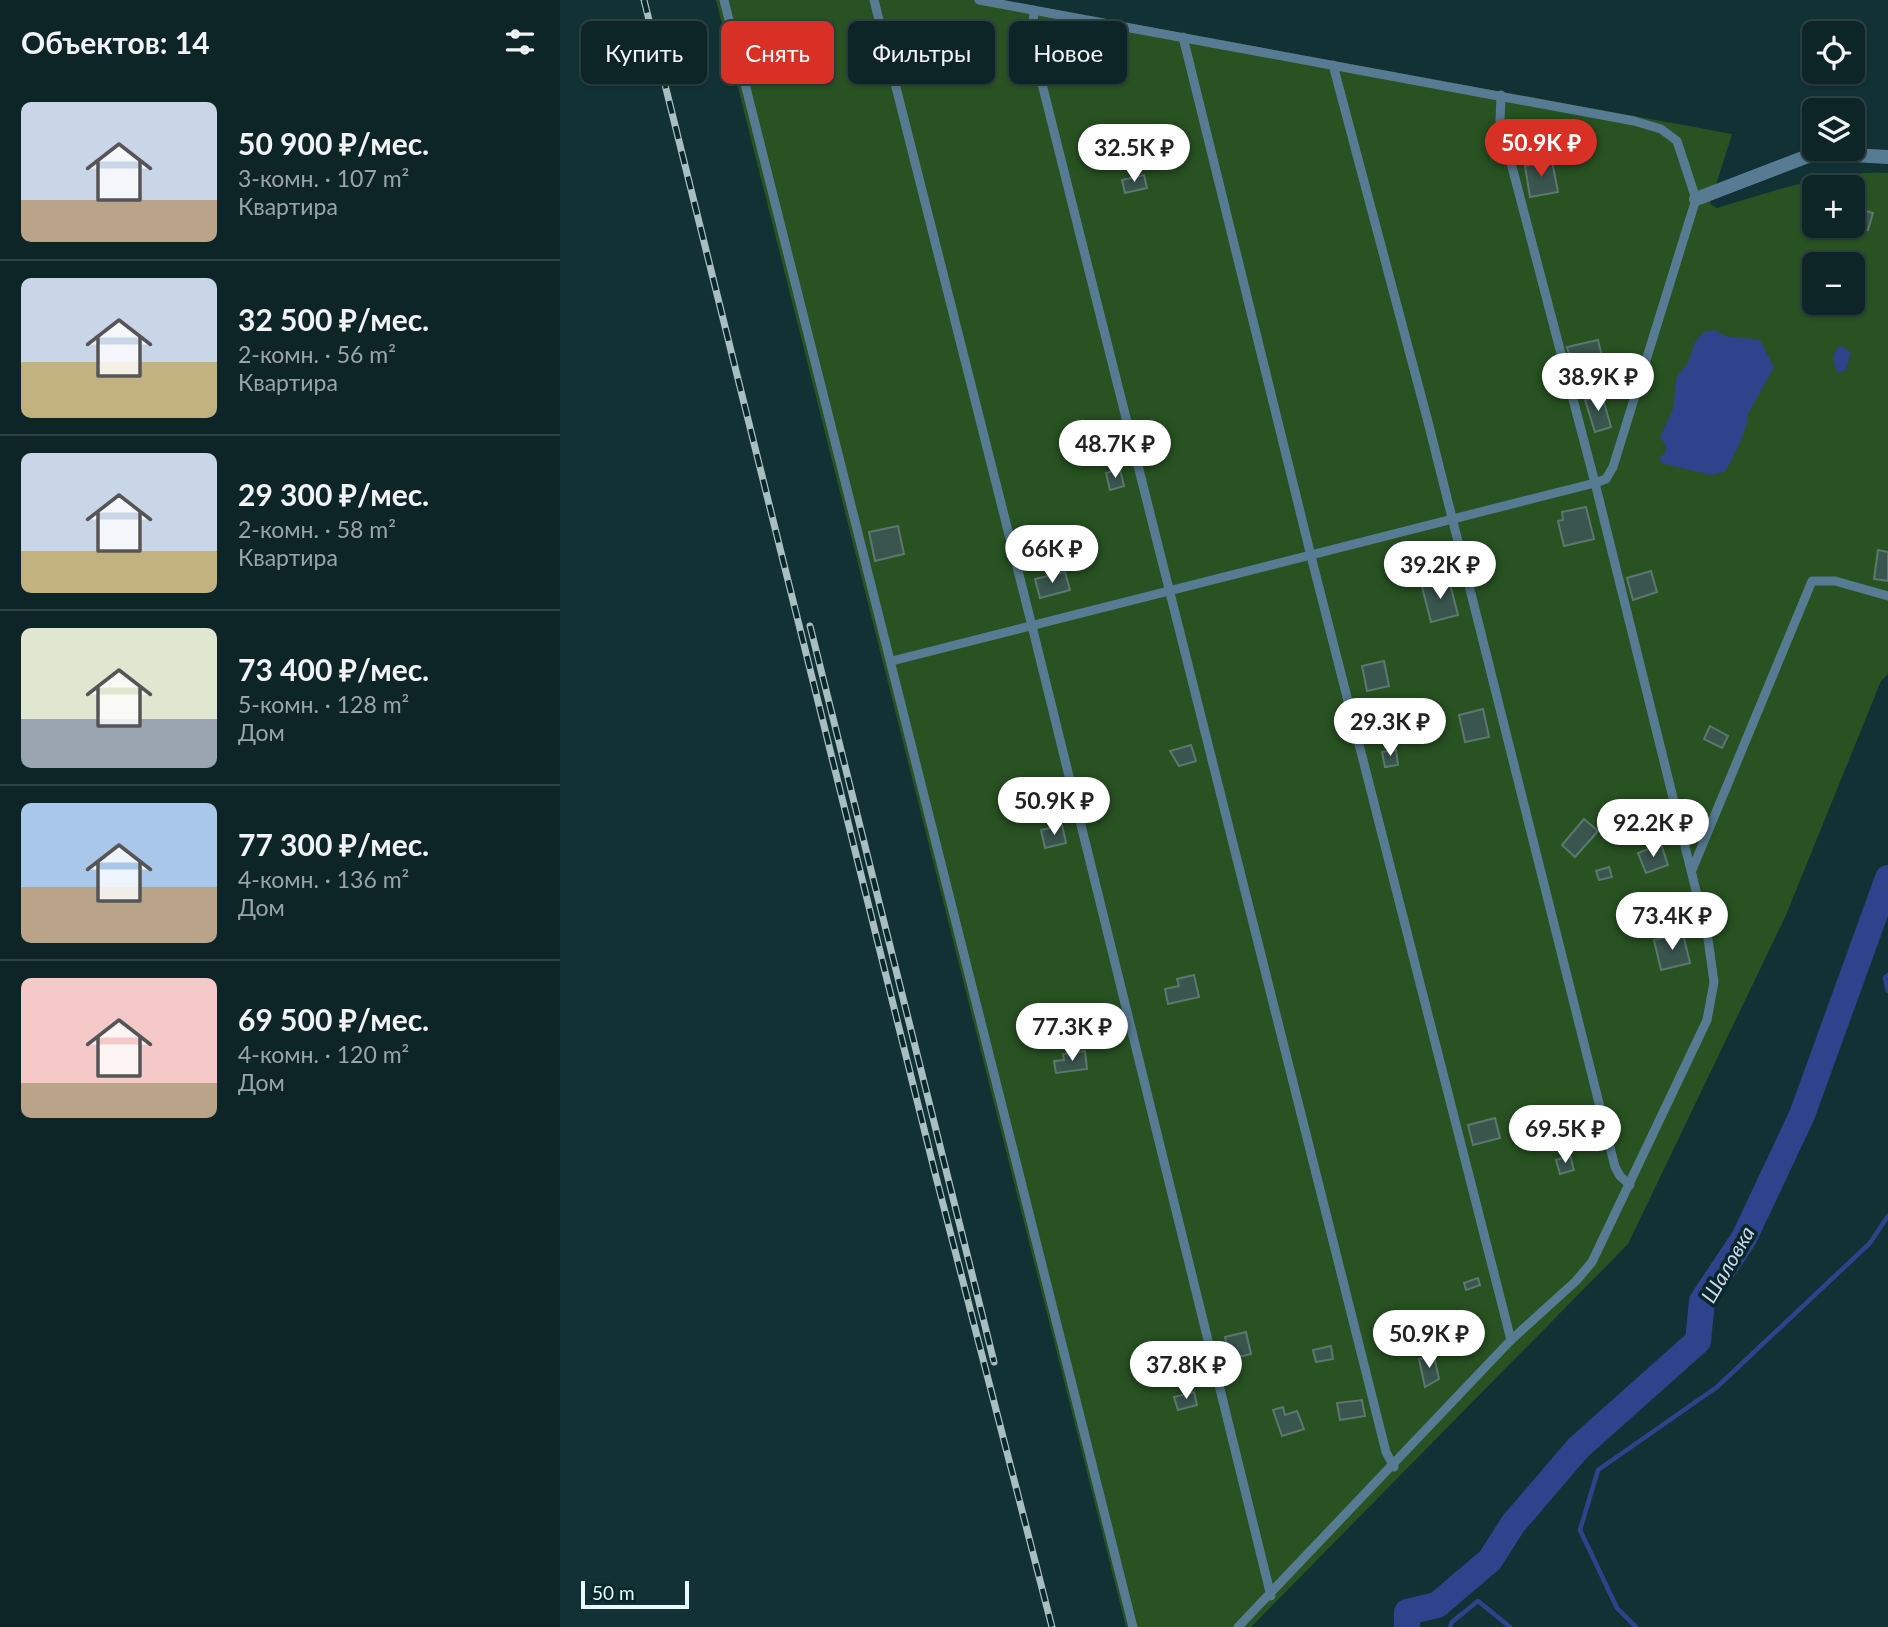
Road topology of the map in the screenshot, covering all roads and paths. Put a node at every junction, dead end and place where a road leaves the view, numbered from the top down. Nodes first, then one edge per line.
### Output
1 (723, 0) edge
2 (874, 0) edge
3 (979, 0) edge
4 (1034, 10) junction
5 (1183, 37) junction
6 (1333, 65) junction
7 (1500, 96) junction
8 (1888, 158) edge
9 (1696, 199) junction
10 (1595, 483) junction
11 (1451, 520) junction
12 (1311, 556) junction
13 (1171, 591) junction
14 (1888, 596) edge
15 (1032, 626) junction
16 (892, 661) junction
17 (1692, 871) junction
18 (1630, 1185) junction
19 (1511, 1340) junction
20 (1394, 1466) junction
21 (1271, 1596) junction
22 (1133, 1627) edge
23 (1238, 1627) edge

1 - 16 lane
2 - 15 lane
3 - 4 lane
4 - 5 lane
4 - 13 lane
5 - 6 lane
5 - 12 lane
6 - 7 lane
6 - 11 lane
7 - 9 lane
7 - 10 lane
8 - 9 street
9 - 10 lane
10 - 11 lane
10 - 17 lane
11 - 12 lane
11 - 18 lane
12 - 13 lane
12 - 19 lane
13 - 15 lane
13 - 20 lane
14 - 17 lane
15 - 16 lane
15 - 21 lane
16 - 22 lane
17 - 18 lane
18 - 19 lane
19 - 20 lane
20 - 21 lane
21 - 23 lane

